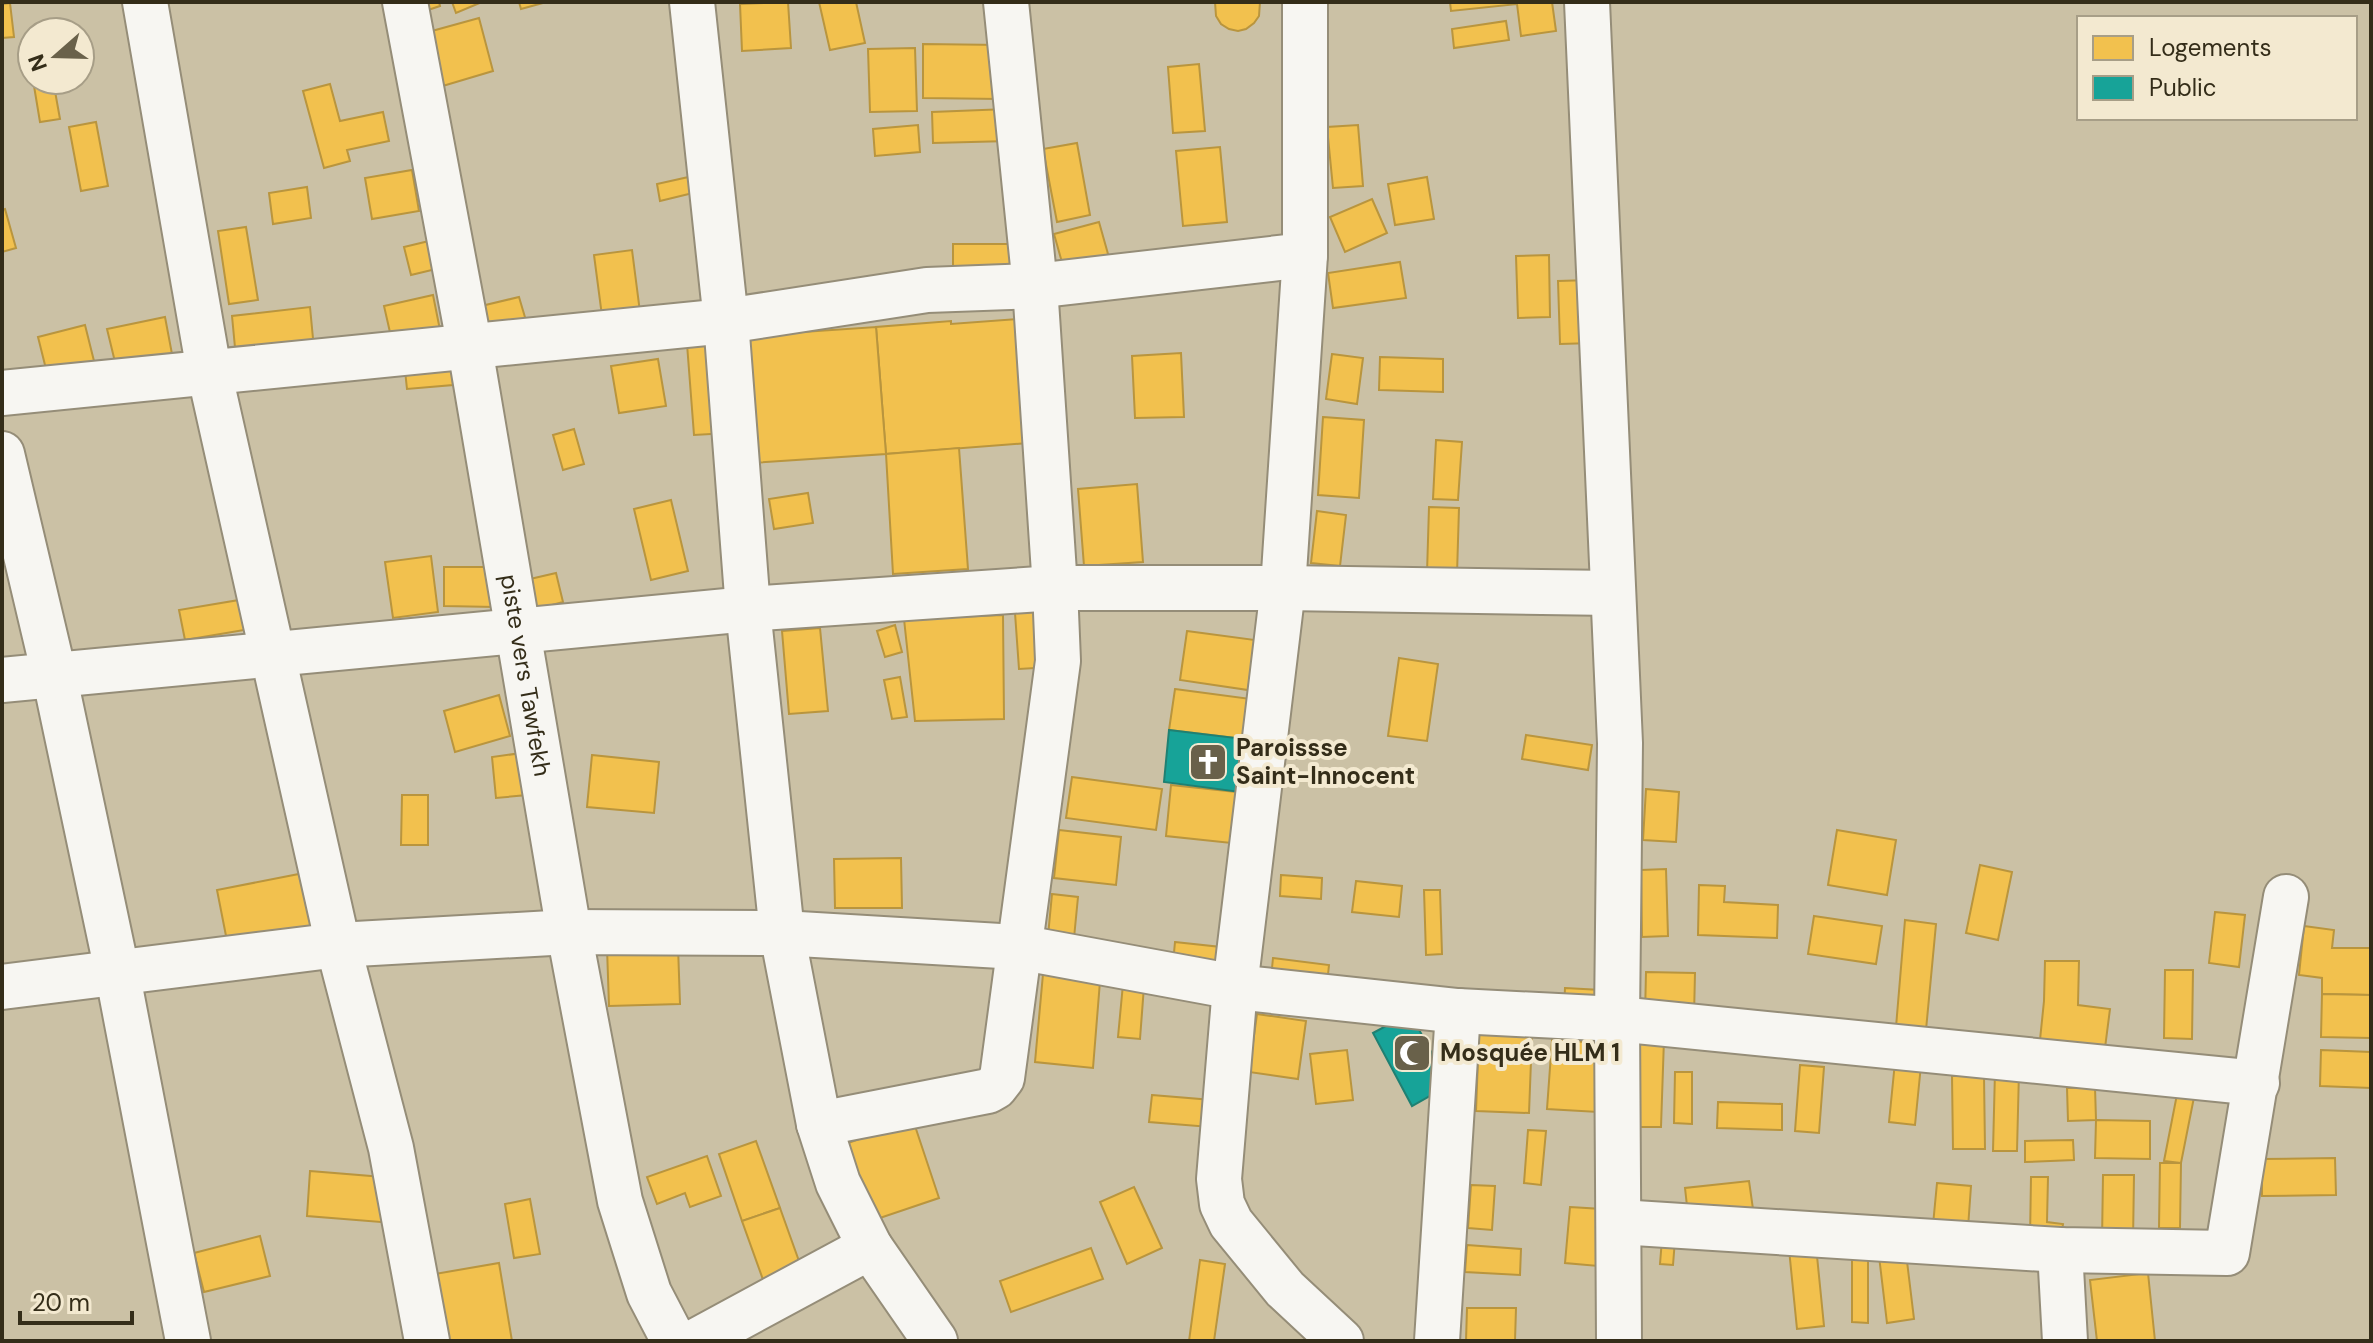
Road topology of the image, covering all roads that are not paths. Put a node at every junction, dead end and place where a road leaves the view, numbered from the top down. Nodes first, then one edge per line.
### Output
1 (145, 2) edge
2 (405, 2) edge
3 (692, 2) edge
4 (1006, 2) edge
5 (1305, 2) edge
6 (1587, 2) edge
7 (1305, 255) junction
8 (1035, 286) junction
9 (726, 321) junction
10 (470, 348) junction
11 (209, 371) junction
12 (2, 393) edge
13 (2, 454) edge
14 (1055, 588) junction
15 (1283, 588) junction
16 (1613, 593) junction
17 (748, 609) junction
18 (517, 630) junction
19 (271, 654) junction
20 (54, 674) junction
21 (2, 680) edge
22 (2286, 897) dead end
23 (569, 932) junction
24 (782, 933) junction
25 (338, 945) junction
26 (1018, 947) junction
27 (117, 971) junction
28 (2, 987) edge
29 (1235, 987) junction
30 (1458, 1011) junction
31 (1617, 1019) junction
32 (2257, 1083) junction
33 (819, 1124) junction
34 (1619, 1222) junction
35 (870, 1247) junction
36 (2060, 1250) junction
37 (188, 1341) edge
38 (427, 1341) edge
39 (674, 1341) edge
40 (696, 1341) edge
41 (935, 1341) edge
42 (1341, 1341) edge
43 (1437, 1341) edge
44 (1619, 1341) edge
45 (2065, 1341) edge

1 - 11 street
2 - 10 street, piste vers Tawfekh
3 - 9 street
4 - 8 street
5 - 7 street
6 - 16 street
7 - 8 street
7 - 15 street
8 - 9 street
8 - 14 street
9 - 10 street
9 - 17 street
10 - 11 street
10 - 18 street, piste vers Tawfekh
11 - 12 street
11 - 19 street
13 - 20 street
14 - 15 street
14 - 17 street
14 - 26 street
15 - 16 street
15 - 29 street
16 - 31 street
17 - 18 street
17 - 24 street
18 - 19 street
18 - 23 street, piste vers Tawfekh
19 - 20 street
19 - 25 street
20 - 21 street
20 - 27 street
22 - 32 street
23 - 24 street
23 - 25 street
23 - 39 street, piste vers Tawfekh
24 - 26 street
24 - 33 street
25 - 27 street
25 - 38 street
26 - 29 street
26 - 33 street
27 - 28 street
27 - 37 street
29 - 30 street
29 - 42 street
30 - 31 street
30 - 43 street
31 - 32 street
31 - 34 street
32 - 36 street
33 - 35 street
34 - 36 street
34 - 44 street
35 - 40 street
35 - 41 street
36 - 45 street

